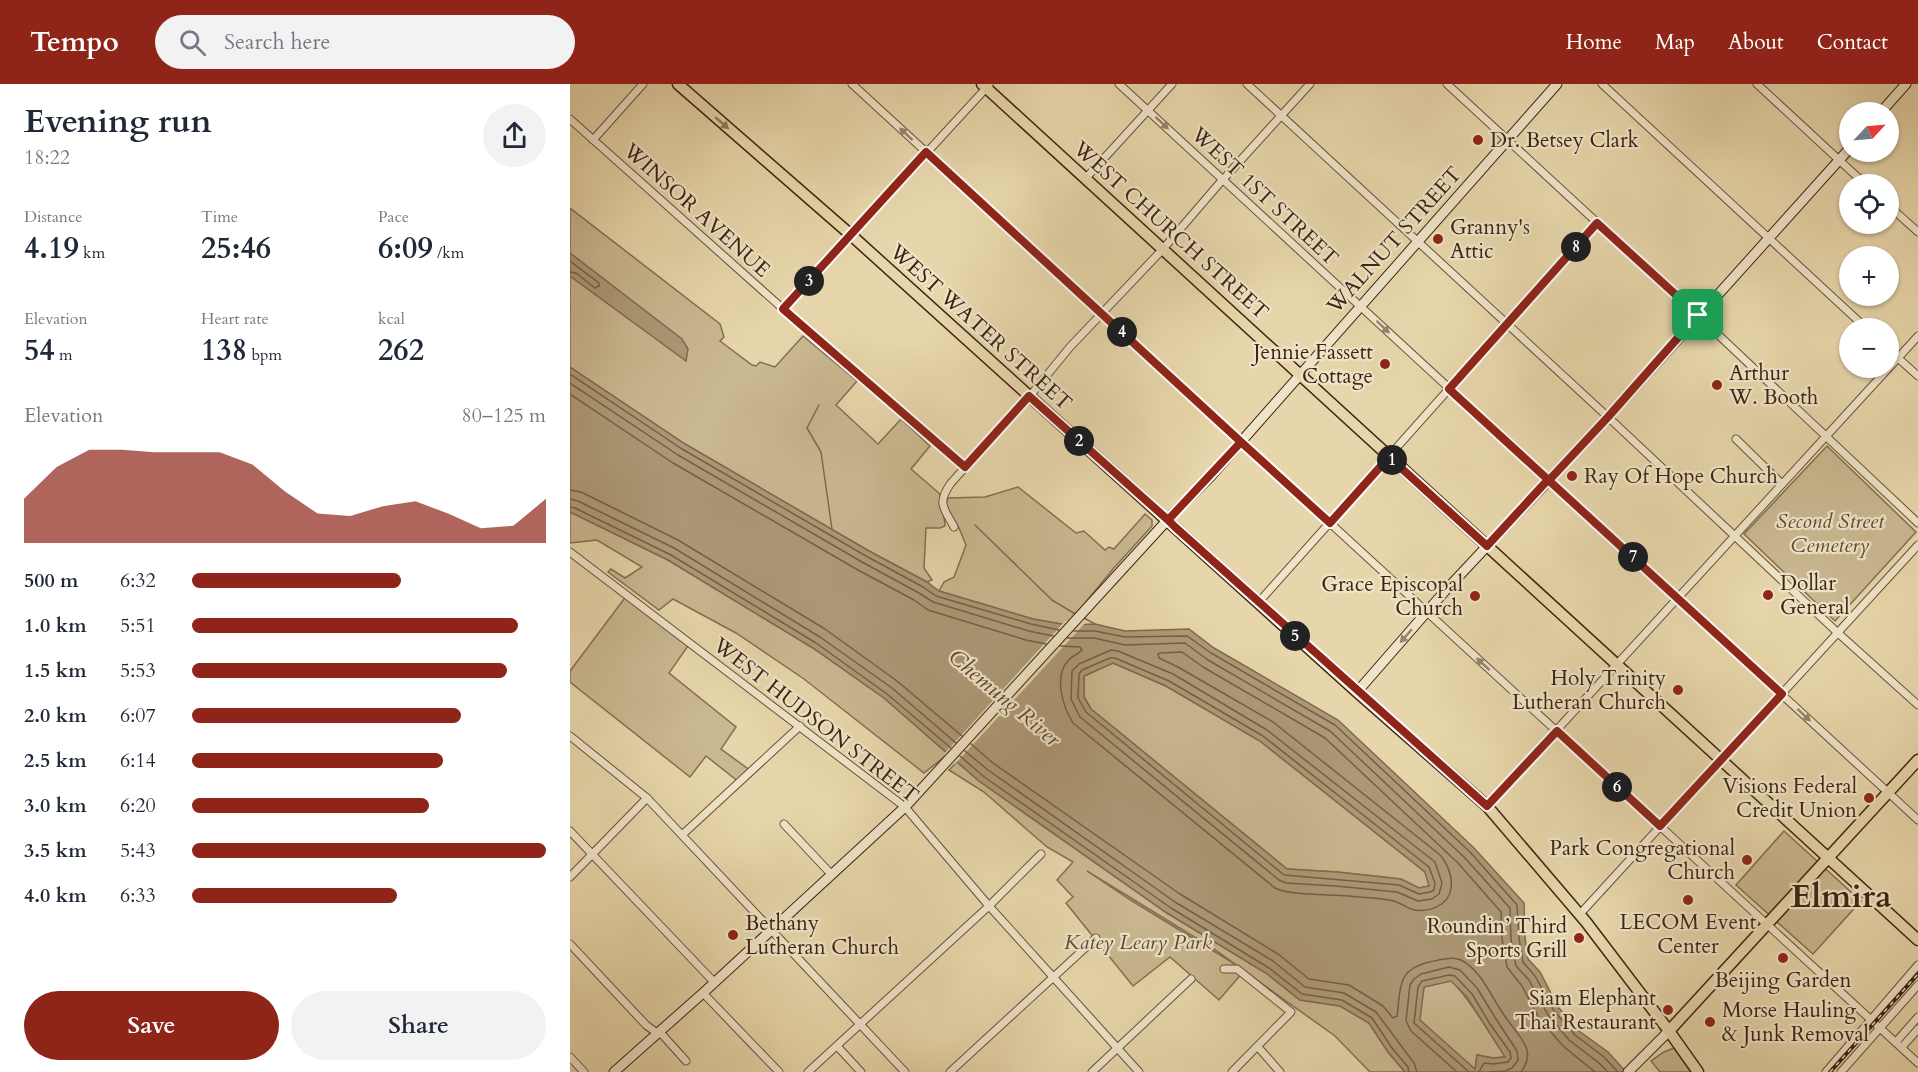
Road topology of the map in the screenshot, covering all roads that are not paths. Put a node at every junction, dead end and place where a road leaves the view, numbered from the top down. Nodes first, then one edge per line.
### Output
1 (644, 84) edge
2 (678, 84) edge
3 (852, 84) edge
4 (1119, 84) edge
5 (1172, 84) edge
6 (1247, 84) edge
7 (1310, 84) edge
8 (1446, 84) edge
9 (1557, 84) edge
10 (1602, 84) edge
11 (1757, 84) edge
12 (1906, 84) edge
13 (986, 85) edge
14 (1890, 102) edge
15 (1148, 110) junction
16 (1281, 116) junction
17 (570, 119) edge
18 (593, 140) junction
19 (1507, 141) junction
20 (926, 152) junction
21 (1839, 160) joint
22 (1841, 162) edge
23 (1854, 174) edge
24 (1086, 178) junction
25 (1223, 179) junction
26 (1899, 216) edge
27 (1597, 223) junction
28 (1918, 232) edge
29 (851, 235) junction
30 (1768, 237) junction
31 (1417, 241) junction
32 (1163, 249) junction
33 (1360, 305) junction
34 (783, 309) junction
35 (1102, 313) junction
36 (1698, 315) junction
37 (1855, 318) edge
38 (1507, 324) junction
39 (1918, 336) edge
40 (1899, 357) edge
41 (1899, 359) edge
42 (1299, 374) junction
43 (1918, 376) edge
44 (1880, 378) edge
45 (1449, 389) junction
46 (1029, 396) junction
47 (1608, 417) junction
48 (1827, 436) junction
49 (1736, 439) dead end
50 (1241, 442) junction
51 (1389, 457) junction
52 (965, 467) junction
53 (1548, 480) junction
54 (1782, 484) junction
55 (1168, 520) junction
56 (1330, 523) junction
57 (1918, 523) edge
58 (954, 527) dead end
59 (1734, 536) junction
60 (1918, 545) edge
61 (1487, 546) junction
62 (570, 552) edge
63 (1679, 599) junction
64 (1258, 603) junction
65 (1426, 613) junction
66 (1838, 633) junction
67 (1618, 665) junction
68 (1357, 692) junction
69 (1782, 694) junction
70 (1918, 705) edge
71 (800, 726) junction
72 (1557, 731) junction
73 (570, 736) edge
74 (1721, 760) junction
75 (1918, 760) edge
76 (1888, 793) junction
77 (647, 798) junction
78 (1487, 806) junction
79 (905, 807) junction
80 (1918, 820) edge
81 (784, 824) dead end
82 (1660, 826) junction
83 (570, 831) edge
84 (682, 835) junction
85 (591, 854) junction
86 (1041, 854) dead end
87 (1828, 858) junction
88 (831, 874) junction
89 (570, 877) edge
90 (989, 906) junction
91 (1580, 914) junction
92 (1767, 925) junction
93 (771, 930) junction
94 (1096, 938) dead end
95 (1918, 940) edge
96 (570, 944) edge
97 (1918, 965) edge
98 (1224, 969) dead end
99 (1054, 977) junction
100 (1191, 979) dead end
101 (714, 982) junction
102 (1918, 985) edge
103 (703, 993) junction
104 (1918, 1017) edge
105 (860, 1024) junction
106 (1876, 1024) junction
107 (1918, 1029) edge
108 (1669, 1031) junction
109 (658, 1032) junction
110 (1899, 1045) junction
111 (837, 1046) junction
112 (1258, 1047) junction
113 (1117, 1049) junction
114 (570, 1057) edge
115 (686, 1061) dead end
116 (1918, 1063) edge
117 (584, 1072) edge
118 (614, 1072) edge
119 (779, 1072) edge
120 (808, 1072) edge
121 (861, 1072) edge
122 (905, 1072) edge
123 (950, 1072) edge
124 (1092, 1072) edge
125 (1139, 1072) edge
126 (1232, 1072) edge
127 (1280, 1072) edge
128 (1628, 1072) edge
129 (1698, 1072) edge
130 (1826, 1072) edge
131 (1841, 1072) edge

1 - 18 street
2 -> 29 main road, WEST WATER STREET
20 -> 3 street
4 - 15 street, WEST 1ST STREET
5 - 15 street
6 - 16 street
7 - 16 street
8 - 19 street
9 - 19 street, WALNUT STREET
10 - 30 street
11 - 21 street
12 - 14 street
13 - 20 street
13 - 24 main road, WEST CHURCH STREET
15 - 24 street
15 -> 25 street, WEST 1ST STREET
16 - 25 street
16 - 31 street
17 - 18 street, WINSOR AVENUE
18 - 34 street, WINSOR AVENUE
19 - 27 street
19 - 31 street, WALNUT STREET
20 - 29 street
20 - 35 street
21 - 30 street
22 - 23 street
24 - 32 main road, WEST CHURCH STREET
25 - 32 street
25 - 33 street, WEST 1ST STREET
26 - 28 street
27 - 36 street
27 - 38 street
29 - 34 street
29 - 46 main road, WEST WATER STREET
30 - 36 street
30 - 37 street
31 - 33 street, WALNUT STREET
31 - 38 street
32 - 35 street
32 - 42 main road, WEST CHURCH STREET
33 - 42 street, WALNUT STREET
33 -> 45 street, WEST 1ST STREET
34 - 52 street, WINSOR AVENUE
35 - 46 street
35 - 50 street
36 - 47 street
36 - 48 street
38 - 45 street
38 - 47 street
39 - 40 street
41 - 43 street
42 - 50 street, WALNUT STREET
42 - 51 main road, WEST CHURCH STREET
44 - 48 street
45 - 51 street
45 - 53 street, WEST 1ST STREET
46 - 52 street
46 - 55 main road, WEST WATER STREET
47 - 53 street
47 - 59 street
48 - 54 street
48 - 57 street
49 - 54 street
50 - 55 street, WALNUT STREET
50 - 56 street
51 - 56 street
51 - 61 main road, WEST CHURCH STREET
52 - 58 street
53 - 61 street
53 - 63 street, WEST 1ST STREET
54 - 59 street
55 - 64 main road, WEST WATER STREET
55 - 79 street, WALNUT STREET
56 - 64 street
56 - 65 street
59 - 63 street
59 - 66 street
60 - 66 street
61 - 65 street
61 - 67 main road, WEST CHURCH STREET
62 - 71 street, WEST HUDSON STREET
63 - 67 street
63 - 69 street, WEST 1ST STREET
64 - 68 main road, WEST WATER STREET
65 -> 68 street
72 -> 65 street
66 - 69 street
66 - 70 street
67 - 72 street
67 - 74 main road, WEST CHURCH STREET
68 - 78 main road, WEST WATER STREET
69 - 74 street
69 -> 76 street, WEST 1ST STREET
71 - 79 street, WEST HUDSON STREET
71 - 84 street
72 - 78 street
72 - 82 street
73 - 77 street
74 - 82 street
74 - 87 main road, WEST CHURCH STREET
75 - 76 main road
76 - 80 street, WEST 1ST STREET
76 - 87 main road
77 - 84 street
77 - 85 street
78 - 91 main road, WEST WATER STREET
79 - 88 street, WALNUT STREET
79 - 90 street, WEST HUDSON STREET
81 - 88 street
82 - 91 street
82 - 92 street
83 - 85 street
84 - 93 street
85 - 89 street
85 - 101 street
86 - 90 street
87 - 92 main road
87 - 95 main road, WEST CHURCH STREET
88 - 93 street, WALNUT STREET
90 - 99 street, WEST HUDSON STREET
90 - 105 street
91 - 108 main road, WEST WATER STREET
92 - 106 street
92 - 108 main road
93 - 101 street, WALNUT STREET
93 - 105 street
94 - 99 street
96 - 109 street
97 - 106 street
98 - 112 street
99 - 113 street, WEST HUDSON STREET
99 - 123 street
100 - 113 street
101 - 103 street, WALNUT STREET
102 - 106 street
103 - 109 street, WALNUT STREET
103 - 119 street
104 - 110 street
105 - 111 street
105 - 122 street
106 - 110 street
106 - 130 street
106 - 131 street
107 - 110 street
108 - 128 street
108 - 129 main road, WEST WATER STREET
109 - 115 street
109 - 118 street, WALNUT STREET
110 - 116 street
111 - 120 street
111 - 121 street
112 - 126 street
112 - 127 street
113 - 124 street
113 - 125 street, WEST HUDSON STREET
114 - 117 street

